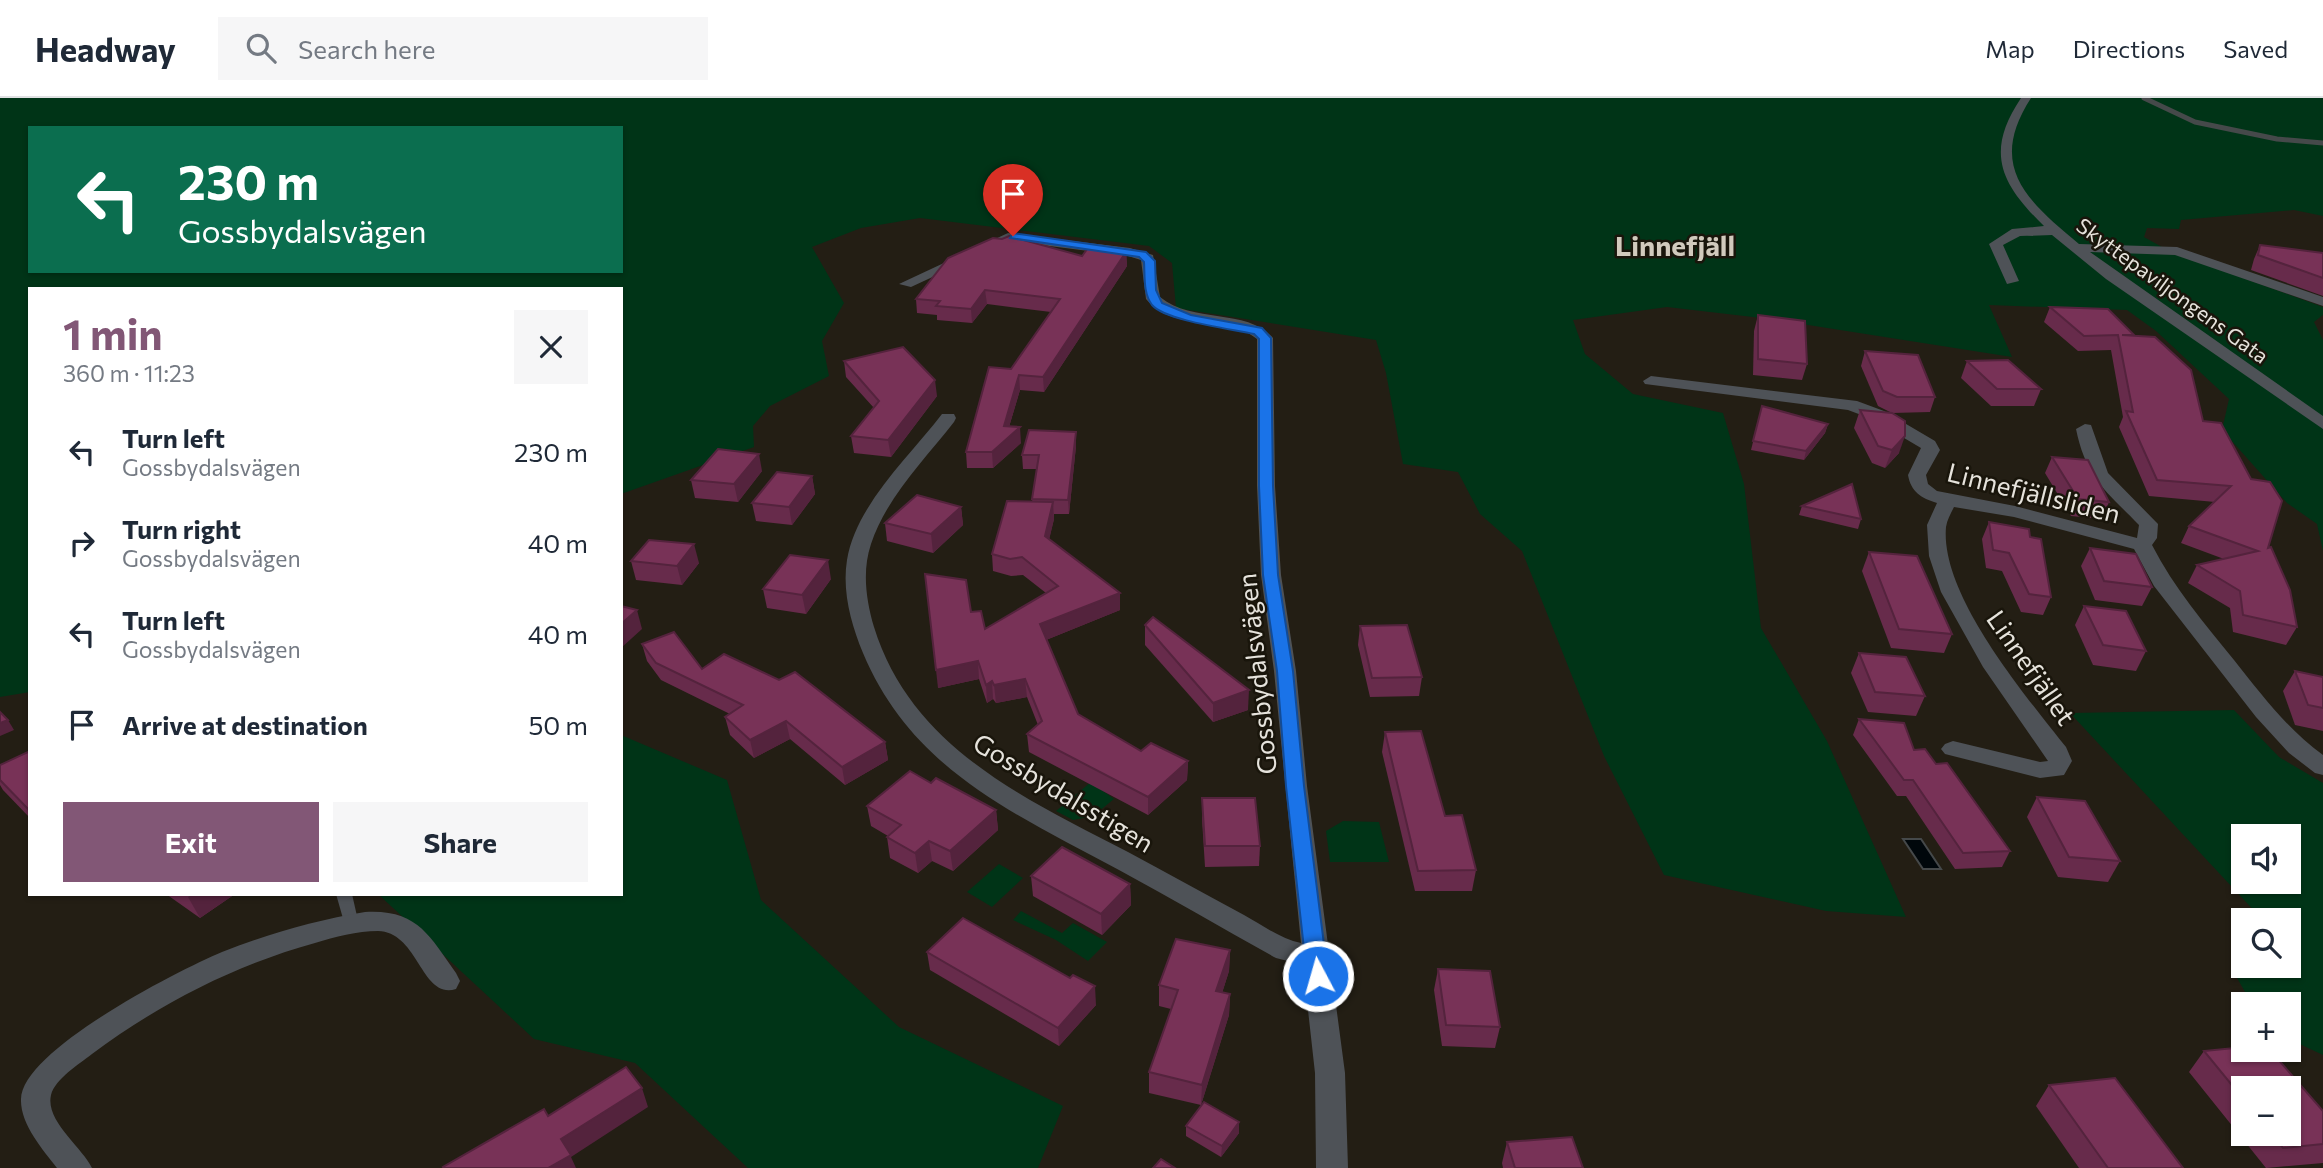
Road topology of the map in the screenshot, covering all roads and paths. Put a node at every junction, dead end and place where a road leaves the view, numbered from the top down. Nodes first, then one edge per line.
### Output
1 (2026, 98) edge
2 (2057, 231) junction
3 (2076, 248) junction
4 (2012, 281) dead end
5 (906, 284) dead end
6 (2323, 302) edge
7 (1651, 381) dead end
8 (948, 418) dead end
9 (2323, 425) edge
10 (2085, 429) dead end
11 (1948, 500) junction
12 (2142, 545) junction
13 (1953, 748) dead end
14 (2323, 767) edge
15 (344, 896) edge
16 (351, 925) junction
17 (1315, 957) junction
18 (446, 981) dead end
19 (76, 1168) edge
20 (1332, 1168) edge

1 - 2 street, Skyttepaviljongens Gata
2 - 3 street, Skyttepaviljongens Gata
2 - 4 street
3 - 6 street
3 - 9 street, Skyttepaviljongens Gata
5 - 17 street, Gossbydalsvägen
7 - 11 street, Linnefjällsliden
8 - 17 street, Gossbydalsstigen
10 - 12 street
11 - 12 street, Linnefjällsliden
11 - 13 street, Linnefjället
12 - 14 street, Linnefjällsliden
15 - 16 lane
16 - 18 street
16 - 19 street
17 - 20 street, Gossbydalsvägen

